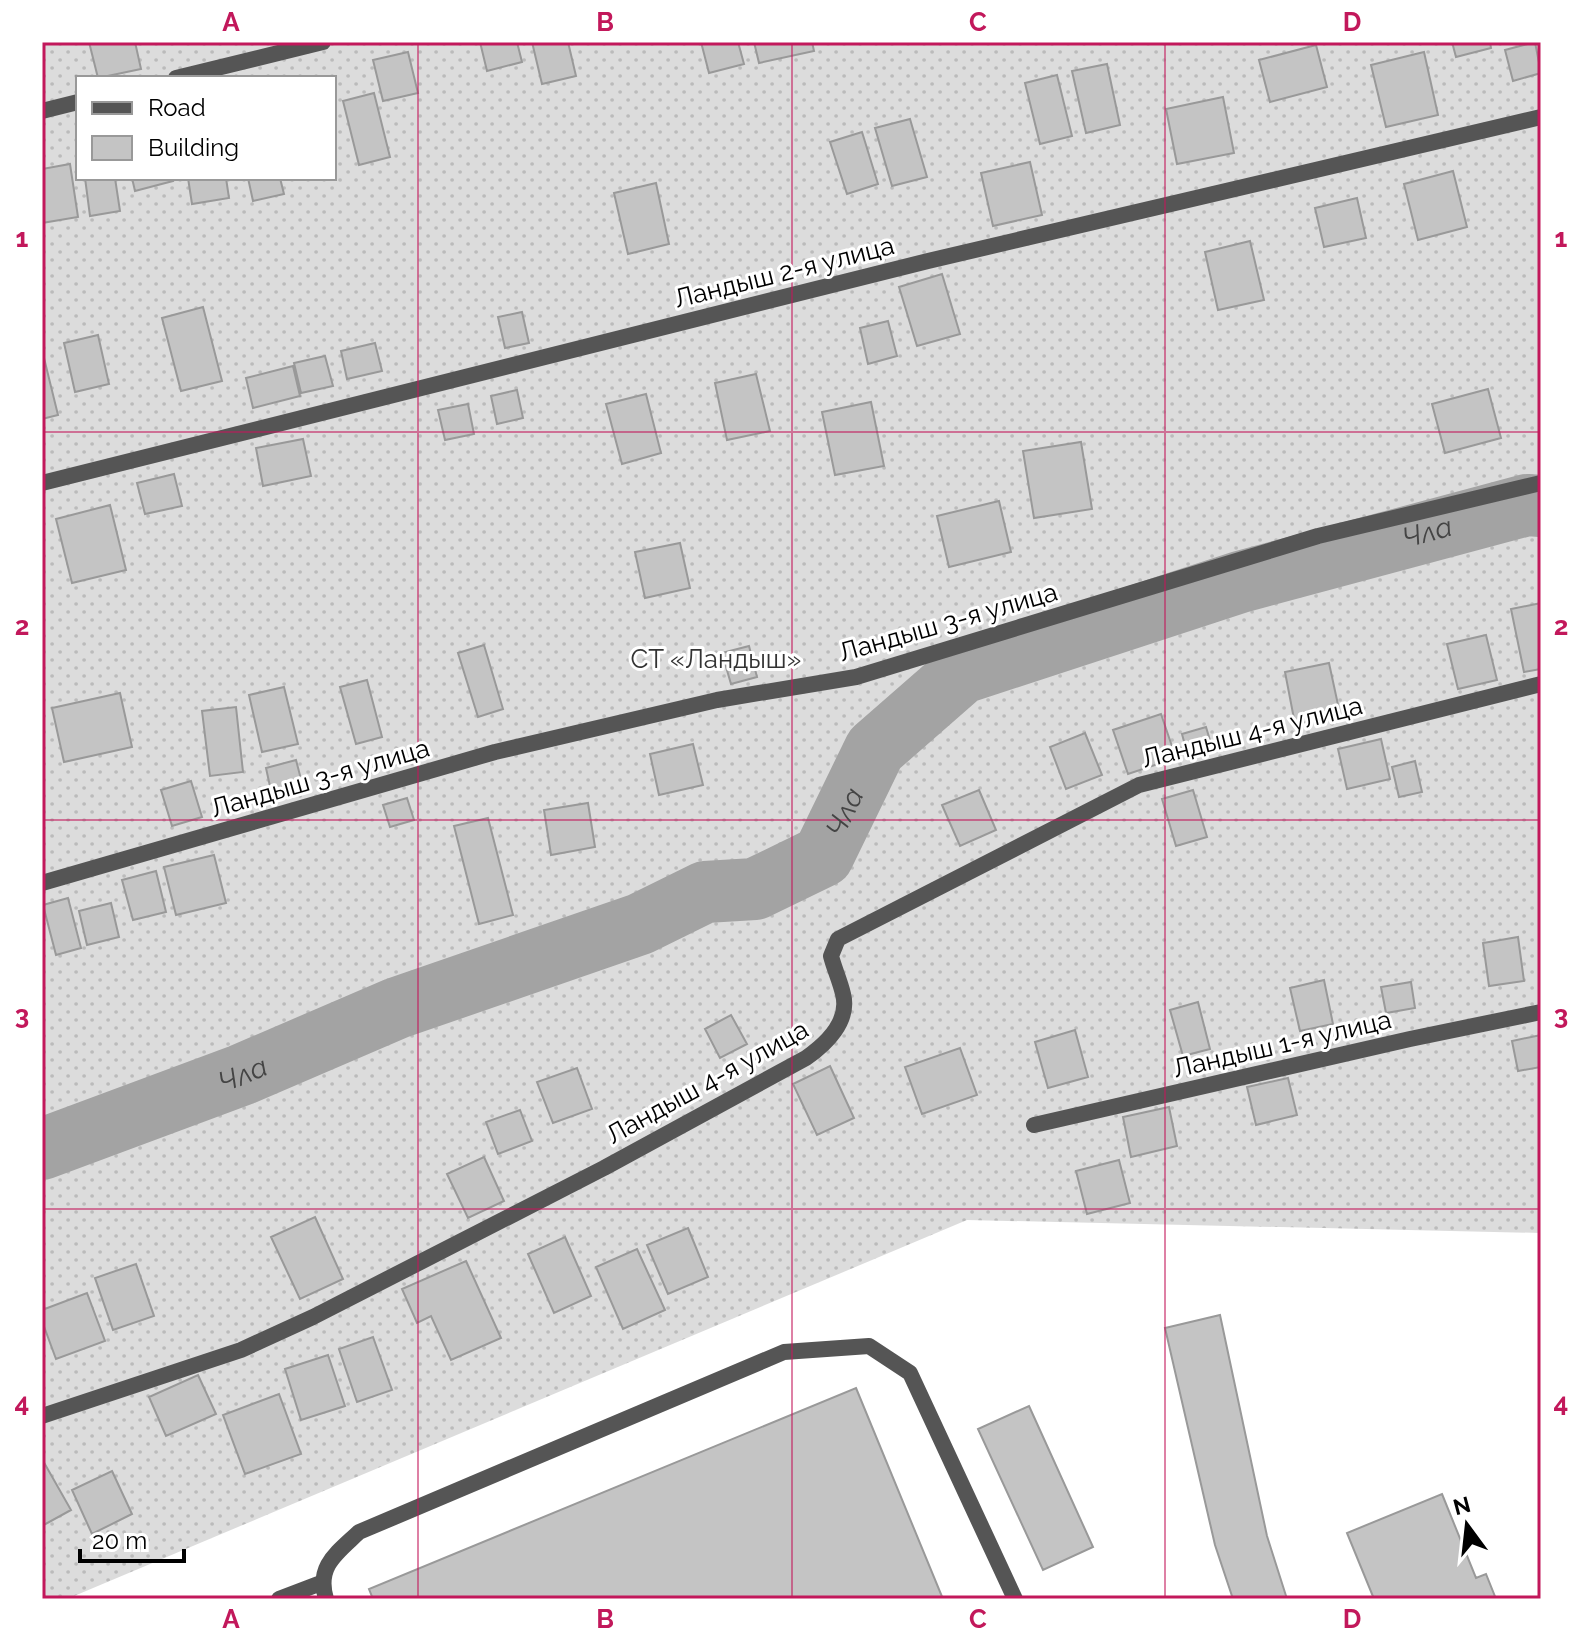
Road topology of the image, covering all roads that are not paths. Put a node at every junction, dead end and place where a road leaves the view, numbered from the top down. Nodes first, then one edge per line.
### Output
1 (323, 42) edge
2 (184, 76) edge
3 (76, 102) edge
4 (42, 111) edge
5 (1541, 117) edge
6 (42, 483) edge
7 (1541, 483) edge
8 (1541, 684) edge
9 (42, 883) edge
10 (1541, 1012) edge
11 (1034, 1125) dead end
12 (42, 1416) edge
13 (324, 1591) edge
14 (279, 1599) edge
15 (1015, 1599) edge

1 - 2 street
3 - 4 street
5 - 6 street, Ландыш 2-я улица
7 - 9 street, Ландыш 3-я улица
8 - 12 street, Ландыш 4-я улица
10 - 11 street, Ландыш 1-я улица
13 - 14 street
13 - 15 street

